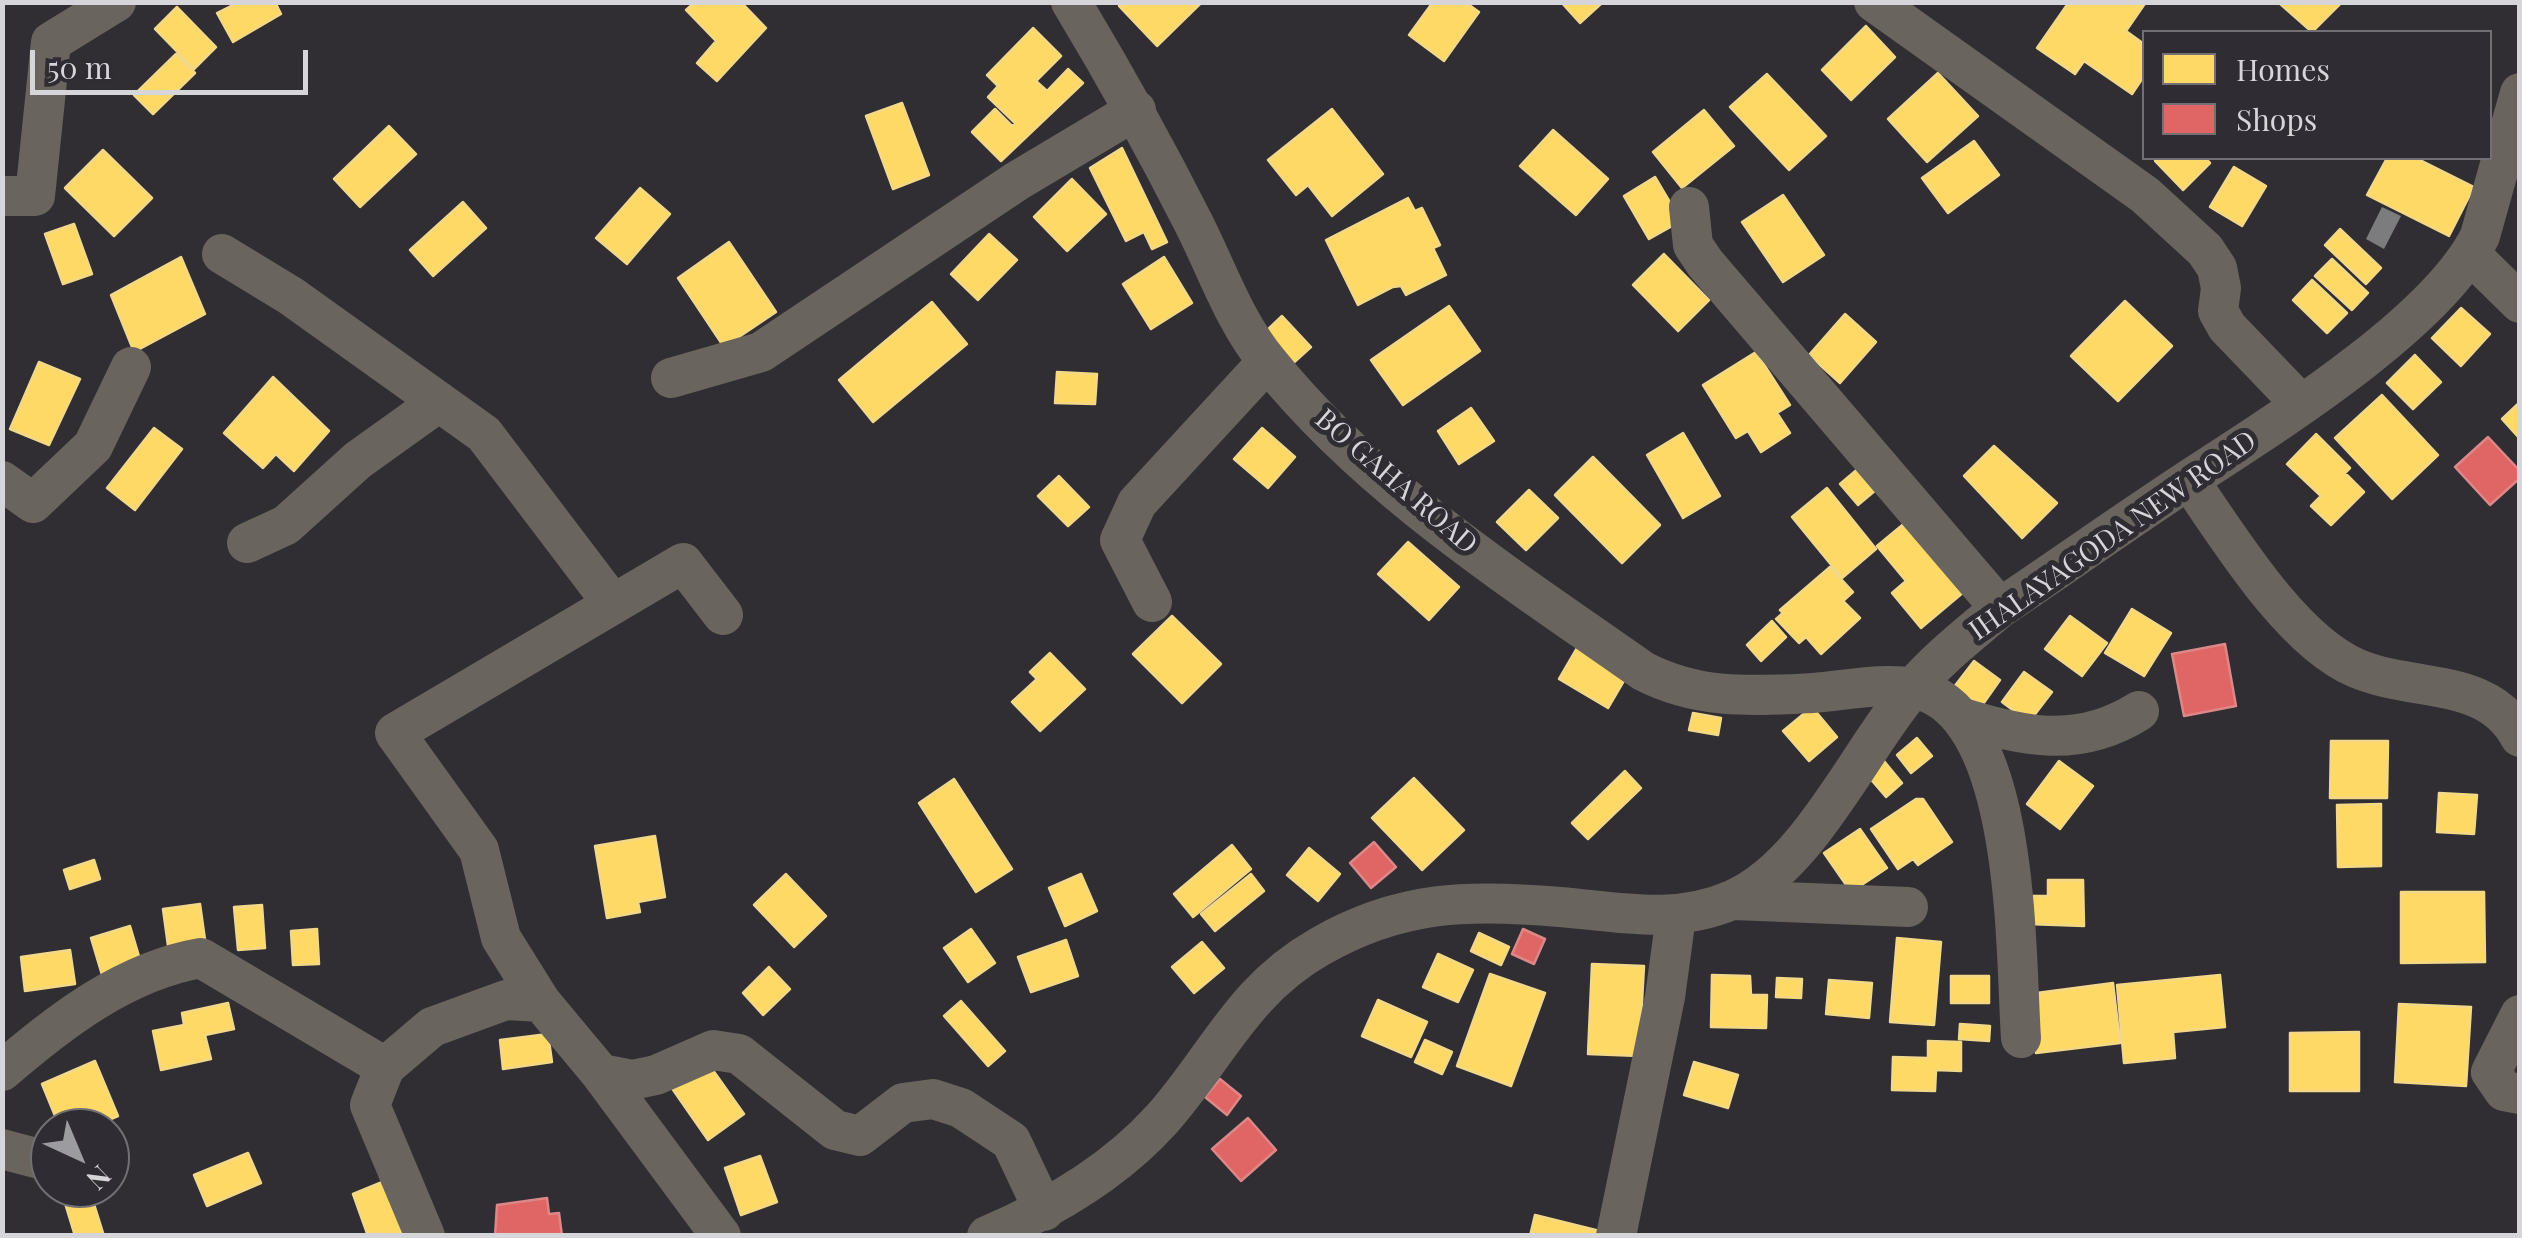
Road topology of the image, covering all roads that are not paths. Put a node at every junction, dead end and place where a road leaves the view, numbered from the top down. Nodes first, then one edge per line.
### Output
1 (116, 2) edge
2 (1072, 2) edge
3 (1874, 2) edge
4 (2518, 100) edge
5 (1136, 110) junction
6 (2, 196) edge
7 (1689, 207) dead end
8 (222, 254) dead end
9 (2470, 256) junction
10 (2520, 303) edge
11 (1267, 362) junction
12 (130, 367) dead end
13 (671, 378) dead end
14 (439, 402) junction
15 (2301, 404) junction
16 (2189, 480) junction
17 (2, 481) edge
18 (247, 543) dead end
19 (1152, 602) dead end
20 (613, 604) junction
21 (2000, 608) junction
22 (724, 615) dead end
23 (1913, 688) junction
24 (2139, 711) dead end
25 (1960, 717) junction
26 (2520, 737) edge
27 (1734, 900) junction
28 (1908, 907) dead end
29 (1676, 916) junction
30 (541, 1002) junction
31 (2520, 1015) edge
32 (2021, 1038) dead end
33 (384, 1066) junction
34 (2, 1071) edge
35 (601, 1074) junction
36 (2520, 1094) edge
37 (2, 1149) edge
38 (30, 1156) edge
39 (1044, 1211) junction
40 (425, 1236) edge
41 (721, 1236) edge
42 (988, 1236) edge
43 (1616, 1236) edge

1 - 6 street
2 - 5 street, BO GAHA ROAD
3 - 15 street
4 - 9 street, IHALAYAGODA NEW ROAD
5 - 11 street, BO GAHA ROAD
5 - 13 street
7 - 21 street
8 - 14 street
9 - 10 street
9 - 15 street, IHALAYAGODA NEW ROAD
11 - 19 street
11 - 23 street, BO GAHA ROAD
12 - 17 street
14 - 18 street
14 - 20 street
15 - 16 street, IHALAYAGODA NEW ROAD
16 - 21 street, IHALAYAGODA NEW ROAD
16 - 26 street
20 - 22 street
20 - 30 street
21 - 23 street, IHALAYAGODA NEW ROAD
23 - 25 street
23 - 27 street, IHALAYAGODA NEW ROAD
24 - 25 street
25 - 32 street
27 - 28 street
27 - 29 street, IHALAYAGODA NEW ROAD
29 - 39 street, IHALAYAGODA NEW ROAD
29 - 43 street
30 - 33 street
30 - 35 street
31 - 36 street
33 - 34 street
33 - 40 street
35 - 39 street
35 - 41 street
37 - 38 street
39 - 42 street, IHALAYAGODA NEW ROAD

